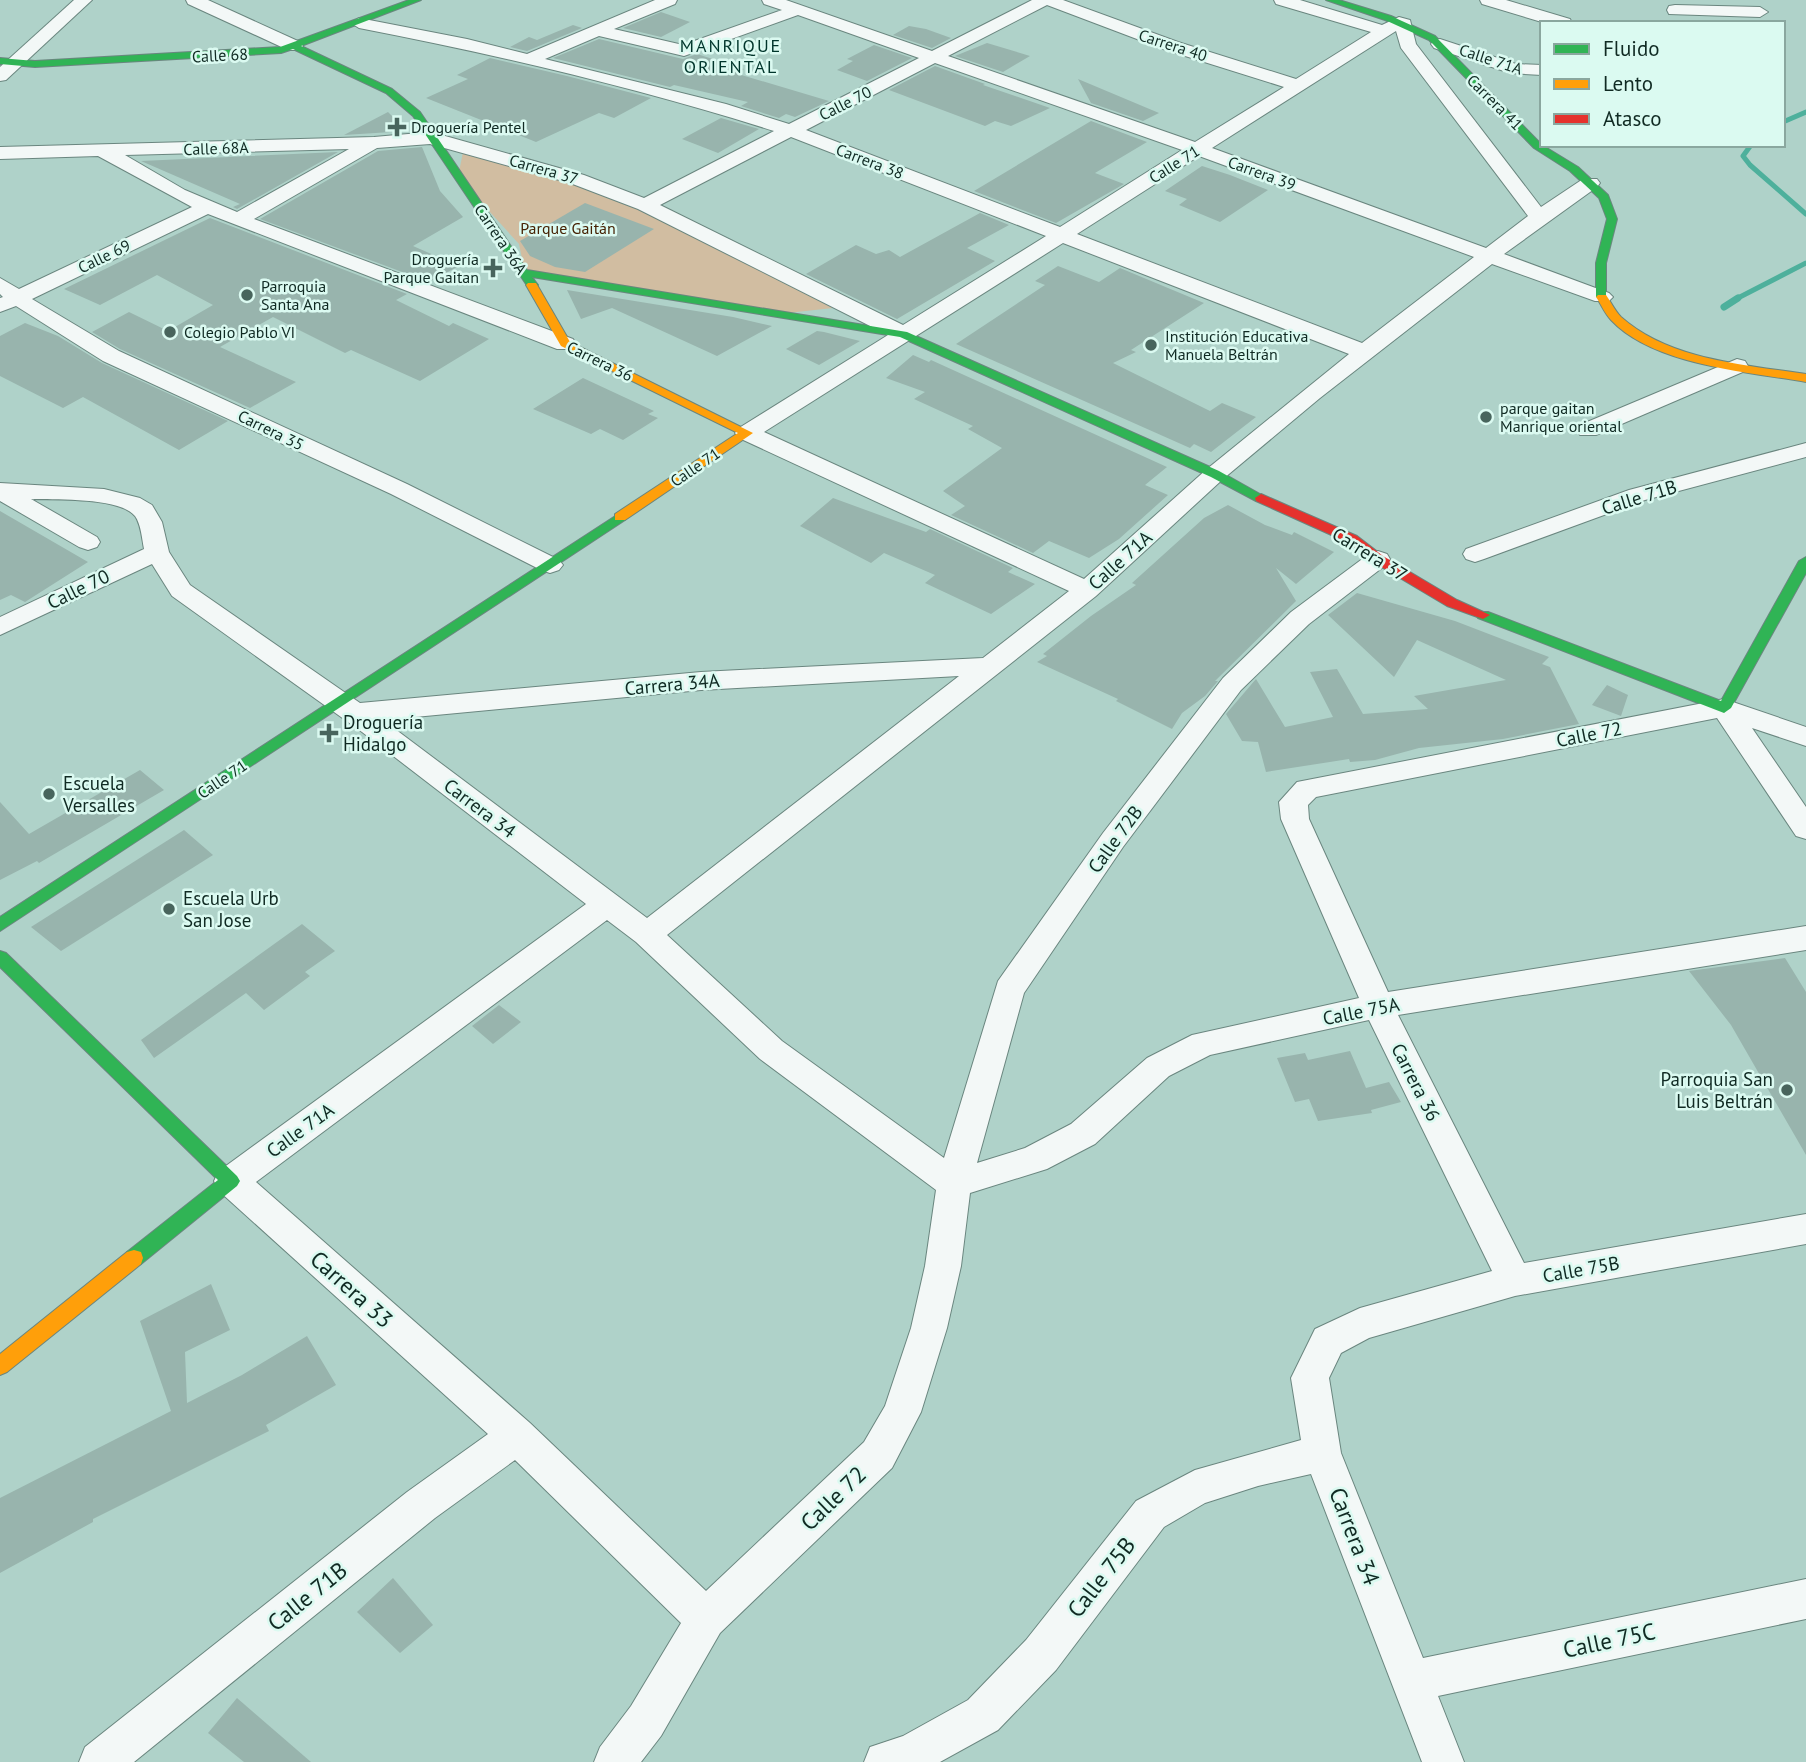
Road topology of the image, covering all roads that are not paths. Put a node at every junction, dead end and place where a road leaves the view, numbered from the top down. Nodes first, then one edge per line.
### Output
1 (85, 0) edge
2 (194, 0) edge
3 (417, 0) edge
4 (669, 0) edge
5 (771, 0) edge
6 (1047, 0) edge
7 (1283, 0) edge
8 (1330, 0) edge
9 (1488, 0) edge
10 (799, 9) junction
11 (1669, 11) edge
12 (1760, 12) edge
13 (1396, 20) junction
14 (1557, 21) edge
15 (359, 23) junction
16 (596, 30) junction
17 (1440, 44) junction
18 (294, 46) junction
19 (936, 57) junction
20 (527, 61) junction
21 (7, 62) edge
22 (1540, 70) edge
23 (0, 76) edge
24 (1299, 86) junction
25 (792, 131) junction
26 (431, 138) junction
27 (1540, 138) edge
28 (374, 143) junction
29 (1549, 147) edge
30 (1197, 149) junction
31 (105, 152) junction
32 (0, 153) edge
33 (1590, 183) junction
34 (645, 205) junction
35 (208, 207) junction
36 (1539, 217) junction
37 (238, 220) junction
38 (1062, 234) junction
39 (1489, 256) junction
40 (525, 274) junction
41 (5, 296) edge
42 (1602, 297) junction
43 (903, 334) junction
44 (565, 344) junction
45 (1365, 352) junction
46 (1737, 366) junction
47 (1806, 378) edge
48 (1588, 430) dead end
49 (747, 433) junction
50 (1806, 450) edge
51 (1215, 474) junction
52 (0, 491) edge
53 (88, 542) dead end
54 (157, 552) junction
55 (1475, 554) dead end
56 (1378, 559) junction
57 (550, 565) junction
58 (1803, 576) edge
59 (1087, 590) junction
60 (0, 627) edge
61 (989, 666) junction
62 (348, 707) junction
63 (1724, 708) junction
64 (1806, 737) edge
65 (1293, 802) joint
66 (1806, 829) edge
67 (607, 904) junction
68 (0, 925) edge
69 (647, 934) junction
70 (1806, 938) edge
71 (0, 957) edge
72 (1378, 1006) junction
73 (232, 1181) junction
74 (954, 1184) junction
75 (1806, 1229) edge
76 (1516, 1280) junction
77 (1360, 1324) joint
78 (0, 1366) edge
79 (517, 1436) junction
80 (1322, 1452) junction
81 (1806, 1599) edge
82 (706, 1619) junction
83 (1412, 1681) junction
84 (898, 1758) edge
85 (100, 1762) edge
86 (615, 1762) edge
87 (1443, 1762) edge

1 - 21 street
2 - 18 street
3 - 15 street, Calle 68
4 - 16 street
5 - 10 street, Carrera 39
6 - 19 street, Calle 70
6 - 24 street, Carrera 40
7 - 13 street, Carrera 41
8 - 13 street, Carrera 41
9 - 14 street
10 - 16 street
10 - 19 street, Carrera 39
11 - 12 street
13 - 17 street, Carrera 41
13 - 24 street, Calle 71
13 - 36 street, Carrera 41
15 - 18 street, Calle 68
15 - 20 street, Carrera 38
16 - 20 street
17 - 22 street, Calle 71A
17 - 27 street, Carrera 41
18 - 21 street, Calle 68
18 - 26 street
19 - 25 street, Calle 70
19 - 30 street, Carrera 39
20 - 25 street, Carrera 38
21 - 23 street
24 - 30 street, Calle 71
25 - 34 street, Calle 70
25 - 38 street, Carrera 38
26 - 28 street, Calle 68A
26 - 34 street, Carrera 37
26 - 40 street, Carrera 36A
28 - 31 street, Calle 68A
28 - 37 street
29 - 33 street, Carrera 41
30 - 38 street, Calle 71
30 - 39 street, Carrera 39
31 - 32 street, Calle 68A
31 - 35 street, Carrera 36
33 - 36 street, Calle 71A
33 - 42 street, Carrera 41
34 - 43 street, Carrera 37
35 - 37 street, Carrera 36
35 - 41 street, Calle 69
36 - 39 street, Calle 71A
37 - 44 street, Carrera 36
38 - 43 street, Calle 71
38 - 45 street, Carrera 38
39 - 42 street, Carrera 39
39 - 45 street, Calle 71A
40 - 43 street, Carrera 37
40 - 44 street, Carrera 36A
41 - 57 street, Carrera 35
42 - 46 street
43 - 49 street, Calle 71
43 - 51 street, Carrera 37
44 - 49 street, Carrera 36
45 - 51 street, Calle 71A
46 - 47 street
46 - 48 street
49 - 57 street, Calle 71
49 - 59 street, Carrera 36
50 - 55 street, Calle 71B
51 - 56 street, Carrera 37
51 - 59 street, Calle 71A
52 - 53 street
52 - 54 street, Carrera 34
54 - 60 street, Calle 70
54 - 62 street, Carrera 34
56 - 63 street, Carrera 37
56 - 74 street, Calle 72B
57 - 62 street, Calle 71
58 - 63 street
59 - 61 street, Calle 71A
61 - 62 street, Carrera 34A
61 - 69 street, Calle 71A
62 - 67 street, Carrera 34
62 - 68 street, Calle 71
63 - 64 street, Carrera 37
63 - 65 street, Calle 72
63 - 66 street
65 - 72 street, Carrera 36
67 - 69 street, Carrera 34
67 - 73 street, Calle 71A
69 - 74 street, Carrera 34
70 - 72 street, Calle 75A
71 - 73 street, Carrera 33
72 - 74 street, Calle 75A
72 - 76 street, Carrera 36
73 - 78 street, Calle 71A
73 - 79 street, Carrera 33
74 - 82 street, Calle 72
75 - 76 street, Calle 75B
76 - 77 street, Calle 75B
77 - 80 street, Carrera 34
79 - 82 street, Carrera 33
79 - 85 street, Calle 71B
80 - 83 street, Carrera 34
80 - 84 street, Calle 75B
81 - 83 street, Calle 75C
82 - 86 street, Calle 72
83 - 87 street, Carrera 34

